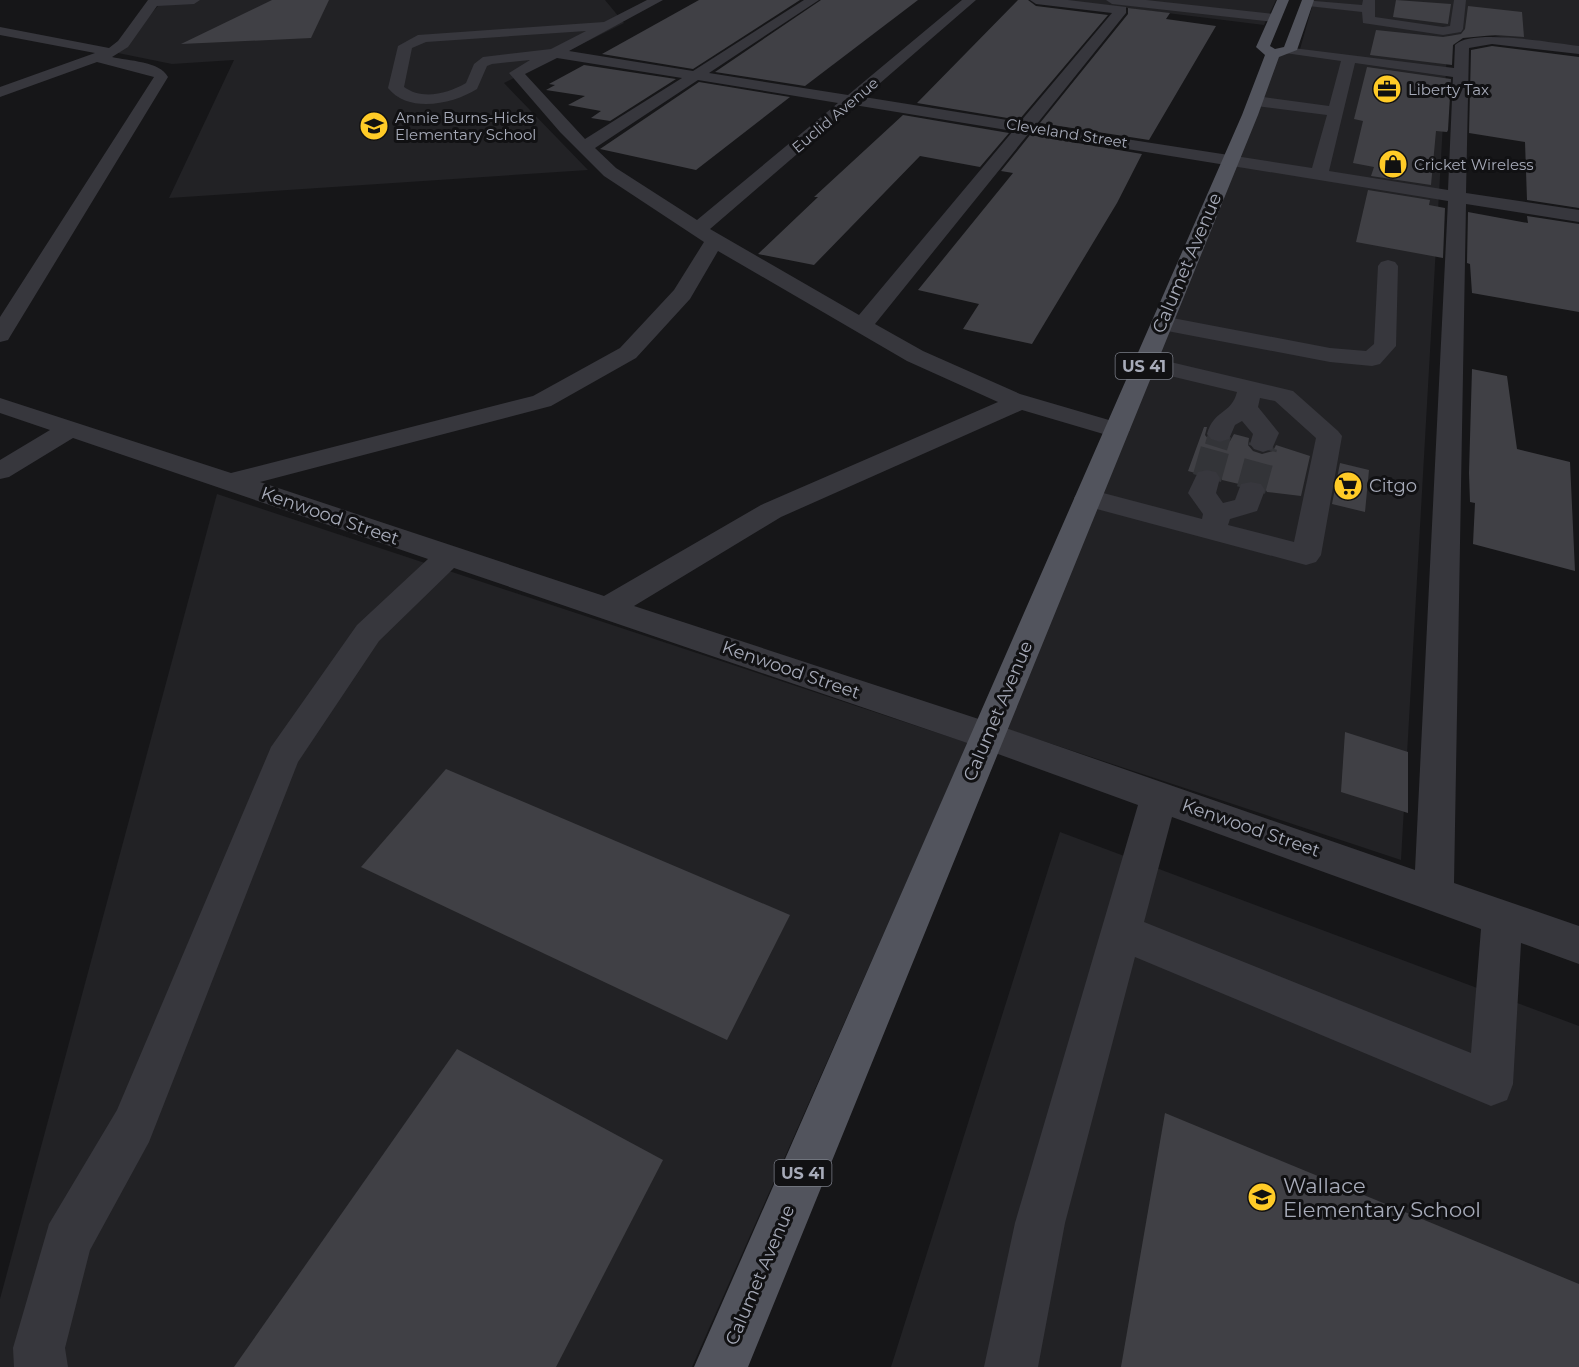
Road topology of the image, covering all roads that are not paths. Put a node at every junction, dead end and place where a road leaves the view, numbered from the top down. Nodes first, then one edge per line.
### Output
1 (194, 0) edge
2 (620, 0) edge
3 (657, 0) edge
4 (813, 0) edge
5 (970, 0) edge
6 (1036, 0) edge
7 (1112, 0) edge
8 (1226, 0) edge
9 (1283, 0) edge
10 (1460, 0) edge
11 (154, 1) edge
12 (1308, 1) edge
13 (1369, 5) edge
14 (633, 12) junction
15 (1219, 12) junction
16 (1274, 18) junction
17 (608, 26) junction
18 (0, 31) edge
19 (1290, 50) junction
20 (1579, 50) edge
21 (555, 53) junction
22 (1273, 54) junction
23 (105, 55) junction
24 (1350, 59) junction
25 (1462, 74) junction
26 (696, 75) junction
27 (0, 92) edge
28 (854, 100) junction
29 (1256, 101) junction
30 (1336, 112) junction
31 (1026, 127) junction
32 (584, 147) junction
33 (1231, 159) junction
34 (1320, 173) junction
35 (1459, 196) junction
36 (1579, 216) edge
37 (707, 235) junction
38 (1388, 266) dead end
39 (1162, 323) junction
40 (861, 327) junction
41 (0, 335) edge
42 (1145, 363) junction
43 (1247, 398) junction
44 (1021, 401) junction
45 (0, 405) edge
46 (70, 429) junction
47 (1117, 430) junction
48 (1220, 434) tunnel mouth
49 (1263, 444) tunnel mouth
50 (0, 471) edge
51 (1207, 478) tunnel mouth
52 (229, 482) junction
53 (1251, 490) tunnel mouth
54 (1088, 498) junction
55 (1215, 522) junction
56 (449, 556) junction
57 (606, 608) junction
58 (988, 736) junction
59 (1159, 796) junction
60 (1434, 893) junction
61 (1502, 918) junction
62 (1121, 932) junction
63 (1579, 945) edge
64 (41, 1367) edge
65 (721, 1367) edge
66 (1011, 1367) edge

1 - 11 street
2 - 14 street
3 - 14 street
4 - 26 street
5 - 28 street, Euclid Avenue
6 - 31 street
7 - 15 street
8 - 15 street
9 - 16 main road, Calumet Avenue / US 41
10 - 13 street
11 - 23 street
12 - 13 street
12 - 19 main road
14 - 17 street
15 - 16 street
16 - 22 main road, Calumet Avenue / US 41
17 - 21 street
17 - 21 street
18 - 23 street
19 - 22 main road
19 - 24 street
20 - 25 street
21 - 26 street, Cleveland Street
21 - 32 street
22 - 29 main road, Calumet Avenue / US 41
23 - 27 street
23 - 41 street
24 - 25 street
24 - 30 street
25 - 35 street
26 - 28 street, Cleveland Street
26 - 32 street
28 - 31 street, Cleveland Street
28 - 37 street, Euclid Avenue
29 - 30 street
29 - 33 main road, Calumet Avenue / US 41
30 - 34 street
31 - 33 street, Cleveland Street
31 - 40 street
32 - 37 street
33 - 34 street, Cleveland Street
33 - 39 main road, Calumet Avenue / US 41
34 - 35 street, Cleveland Street
35 - 36 street, Cleveland Street
35 - 60 street
37 - 40 street
37 - 52 street, Euclid Avenue
38 - 39 street
39 - 42 main road, Calumet Avenue / US 41
40 - 44 street
42 - 43 street
42 - 47 main road, Calumet Avenue / US 41
43 - 48 street
43 - 49 street
43 - 55 street
44 - 47 street
44 - 57 street
45 - 46 street, Kenwood Street
46 - 50 street
46 - 52 street, Kenwood Street
47 - 54 main road, Calumet Avenue / US 41
51 - 55 street
52 - 56 street, Kenwood Street
53 - 55 street
54 - 55 street
54 - 58 main road, Calumet Avenue / US 41
56 - 57 street, Kenwood Street
56 - 64 street
57 - 58 street, Kenwood Street
58 - 59 street, Kenwood Street
58 - 65 main road, Calumet Avenue / US 41
59 - 60 street, Kenwood Street
59 - 62 street
60 - 61 street, Kenwood Street
61 - 62 street
61 - 63 street, Kenwood Street
62 - 66 street

